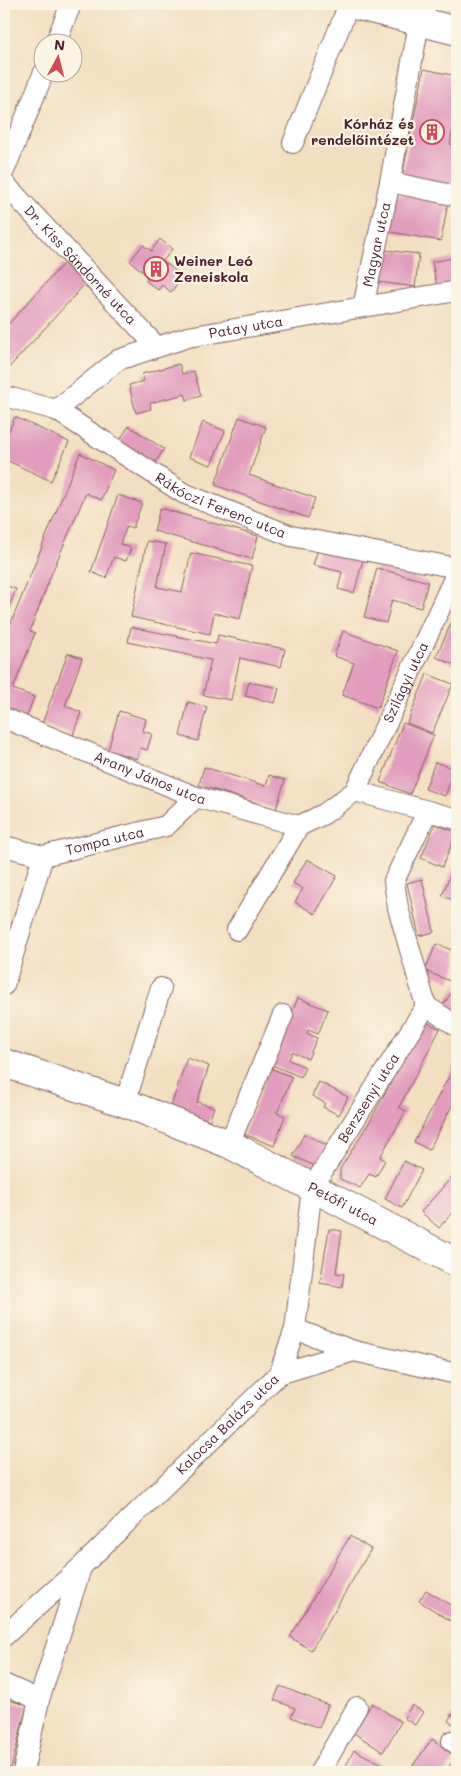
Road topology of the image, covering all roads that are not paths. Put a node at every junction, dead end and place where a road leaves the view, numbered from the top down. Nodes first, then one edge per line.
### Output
1 (71, 4) edge
2 (350, 4) edge
3 (422, 13) edge
4 (60, 32) edge
5 (457, 32) edge
6 (40, 82) edge
7 (293, 143) dead end
8 (4, 171) edge
9 (390, 182) junction
10 (4, 183) edge
11 (457, 196) edge
12 (457, 291) edge
13 (363, 307) junction
14 (157, 347) junction
15 (4, 396) edge
16 (56, 410) junction
17 (457, 568) edge
18 (457, 572) edge
19 (4, 718) edge
20 (355, 791) junction
21 (196, 798) junction
22 (427, 812) junction
23 (457, 818) edge
24 (299, 826) junction
25 (4, 846) edge
26 (43, 856) junction
27 (237, 930) dead end
28 (4, 985) edge
29 (161, 988) dead end
30 (426, 1006) junction
31 (283, 1015) dead end
32 (457, 1026) edge
33 (4, 1062) edge
34 (125, 1103) junction
35 (229, 1144) junction
36 (312, 1188) junction
37 (457, 1263) edge
38 (295, 1329) junction
39 (354, 1351) junction
40 (279, 1374) junction
41 (457, 1374) edge
42 (82, 1566) junction
43 (4, 1636) edge
44 (4, 1684) edge
45 (39, 1700) junction
46 (357, 1707) dead end
47 (23, 1772) edge
48 (320, 1772) edge

1 - 4 street
2 - 3 street
2 - 7 street
3 - 5 street
3 - 9 street, Magyar utca
6 - 8 street
9 - 11 street
9 - 13 street, Magyar utca
10 - 14 street, Dr. Kiss Sándorné utca
12 - 13 street, Patay utca
13 - 14 street, Patay utca
14 - 16 street, Patay utca
15 - 16 street, Rákóczi Ferenc utca
16 - 17 street, Rákóczi Ferenc utca
18 - 20 street, Szilágyi utca
19 - 21 street, Arany János utca
20 - 22 street
20 - 24 street
21 - 24 street, Arany János utca
21 - 26 street, Tompa utca
22 - 23 street
22 - 30 street
24 - 27 street
25 - 26 street, Tompa utca
26 - 28 street
29 - 34 street
30 - 32 street
30 - 36 street, Berzsenyi utca
31 - 35 street
33 - 34 street, Petőfi utca
34 - 35 street, Petőfi utca
35 - 36 street, Petőfi utca
36 - 37 street, Petőfi utca
36 - 38 street, Kalocsa Balázs utca
38 - 39 street
38 - 40 street, Kalocsa Balázs utca
39 - 40 street
39 - 41 street
40 - 42 street, Kalocsa Balázs utca
42 - 43 street, Kalocsa Balázs utca
42 - 45 street, Kalocsa Balázs utca
44 - 45 street
45 - 47 street, Kalocsa Balázs utca
46 - 48 street

